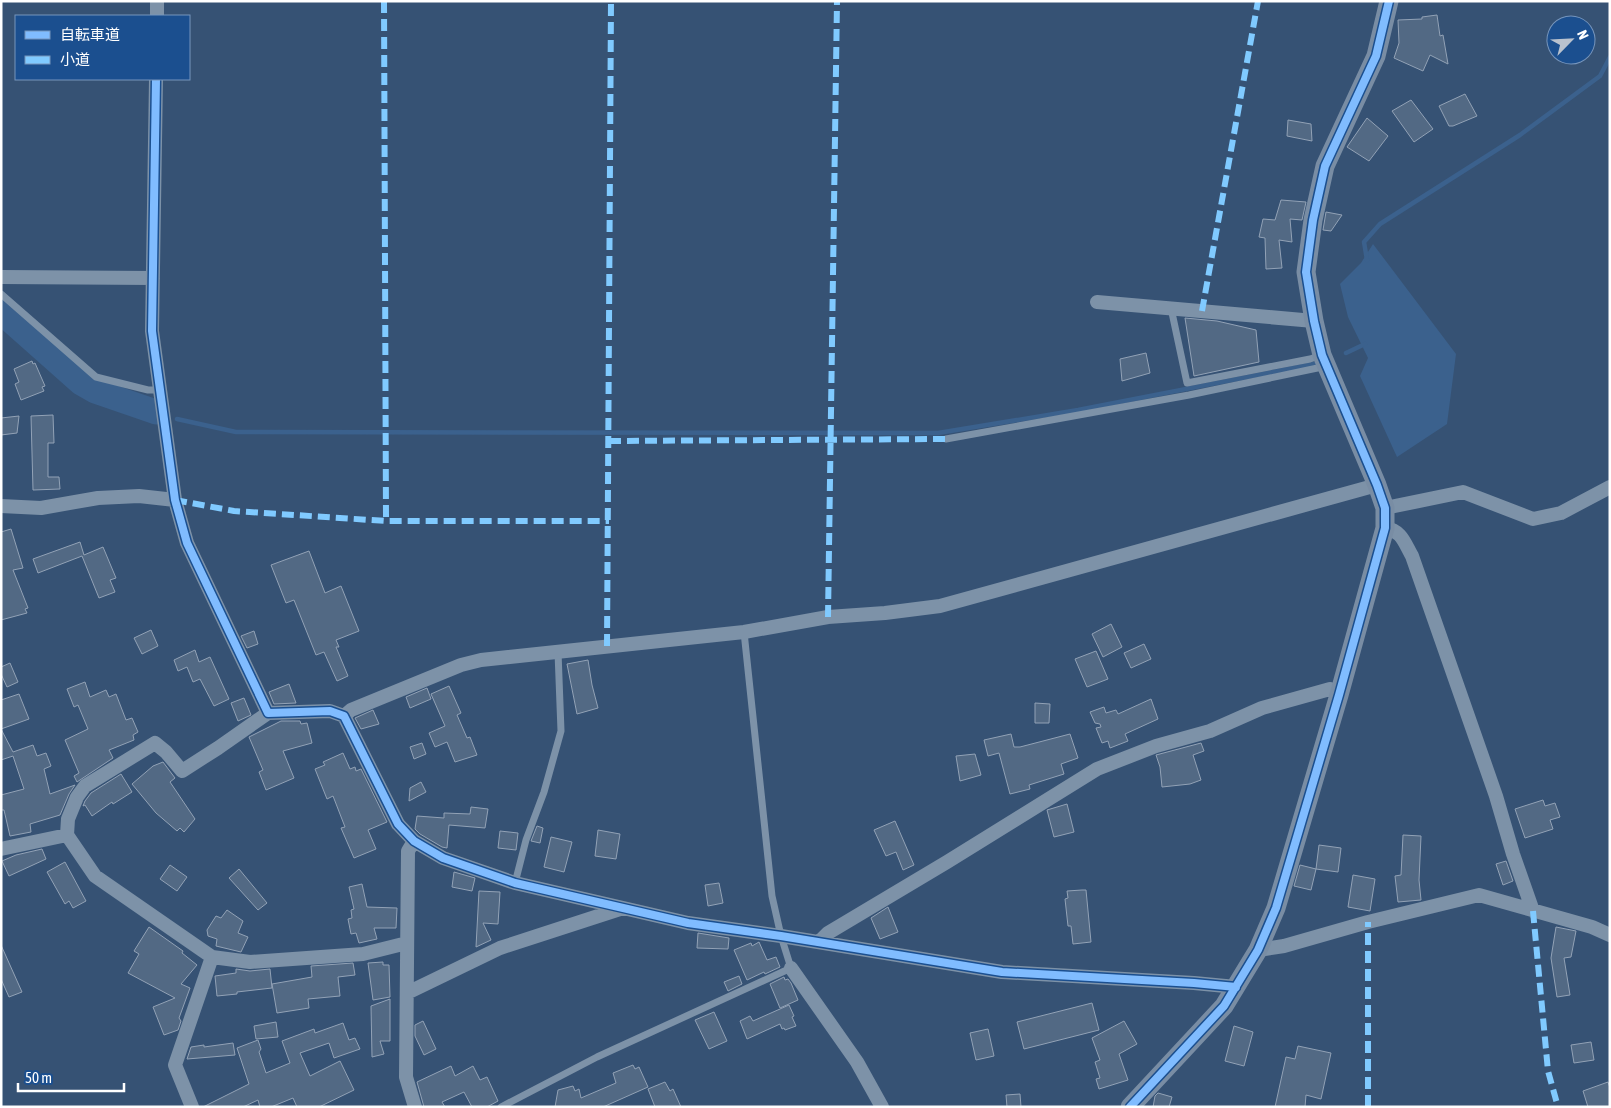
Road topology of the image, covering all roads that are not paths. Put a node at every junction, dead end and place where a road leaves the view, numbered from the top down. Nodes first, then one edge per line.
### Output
1 (157, 1) edge
2 (1389, 1) edge
3 (157, 15) edge
4 (156, 80) edge
5 (1, 277) edge
6 (153, 278) junction
7 (1, 294) edge
8 (1097, 302) dead end
9 (1171, 308) junction
10 (1314, 321) junction
11 (1325, 360) junction
12 (160, 390) junction
13 (946, 439) dead end
14 (1377, 485) junction
15 (1610, 487) edge
16 (175, 500) junction
17 (1, 506) edge
18 (1385, 508) junction
19 (1385, 528) junction
20 (744, 632) junction
21 (558, 652) junction
22 (1339, 695) junction
23 (268, 713) junction
24 (344, 716) junction
25 (67, 835) junction
26 (414, 841) junction
27 (1, 849) edge
28 (515, 883) junction
29 (624, 908) junction
30 (1533, 911) junction
31 (1610, 935) edge
32 (780, 936) junction
33 (818, 942) junction
34 (407, 943) junction
35 (1258, 950) junction
36 (212, 957) junction
37 (791, 968) junction
38 (1236, 987) junction
39 (407, 993) junction
40 (192, 1107) edge
41 (415, 1107) edge
42 (501, 1107) edge
43 (882, 1107) edge
44 (1130, 1107) edge

1 - 3 street
2 - 10 street
4 - 6 street
5 - 6 street
6 - 12 street
7 - 12 lane
8 - 9 street
9 - 10 street
9 - 11 lane
10 - 11 street
11 - 13 lane
11 - 14 street
12 - 16 street
14 - 18 street
14 - 20 street
15 - 18 street
16 - 17 street
16 - 23 street
18 - 19 street
19 - 22 street
19 - 30 street
20 - 21 street
20 - 32 lane
21 - 24 street
21 - 28 lane
22 - 33 street
22 - 35 street
23 - 24 street
23 - 25 street
24 - 26 street
25 - 27 street
25 - 36 street
26 - 28 street
26 - 34 street
28 - 29 street
29 - 32 street
29 - 39 street
30 - 31 street
30 - 35 street
32 - 33 street
32 - 37 lane
33 - 38 street
34 - 36 street
34 - 39 street
35 - 38 street
36 - 40 street
37 - 42 lane
37 - 43 street
38 - 44 street
39 - 41 street

